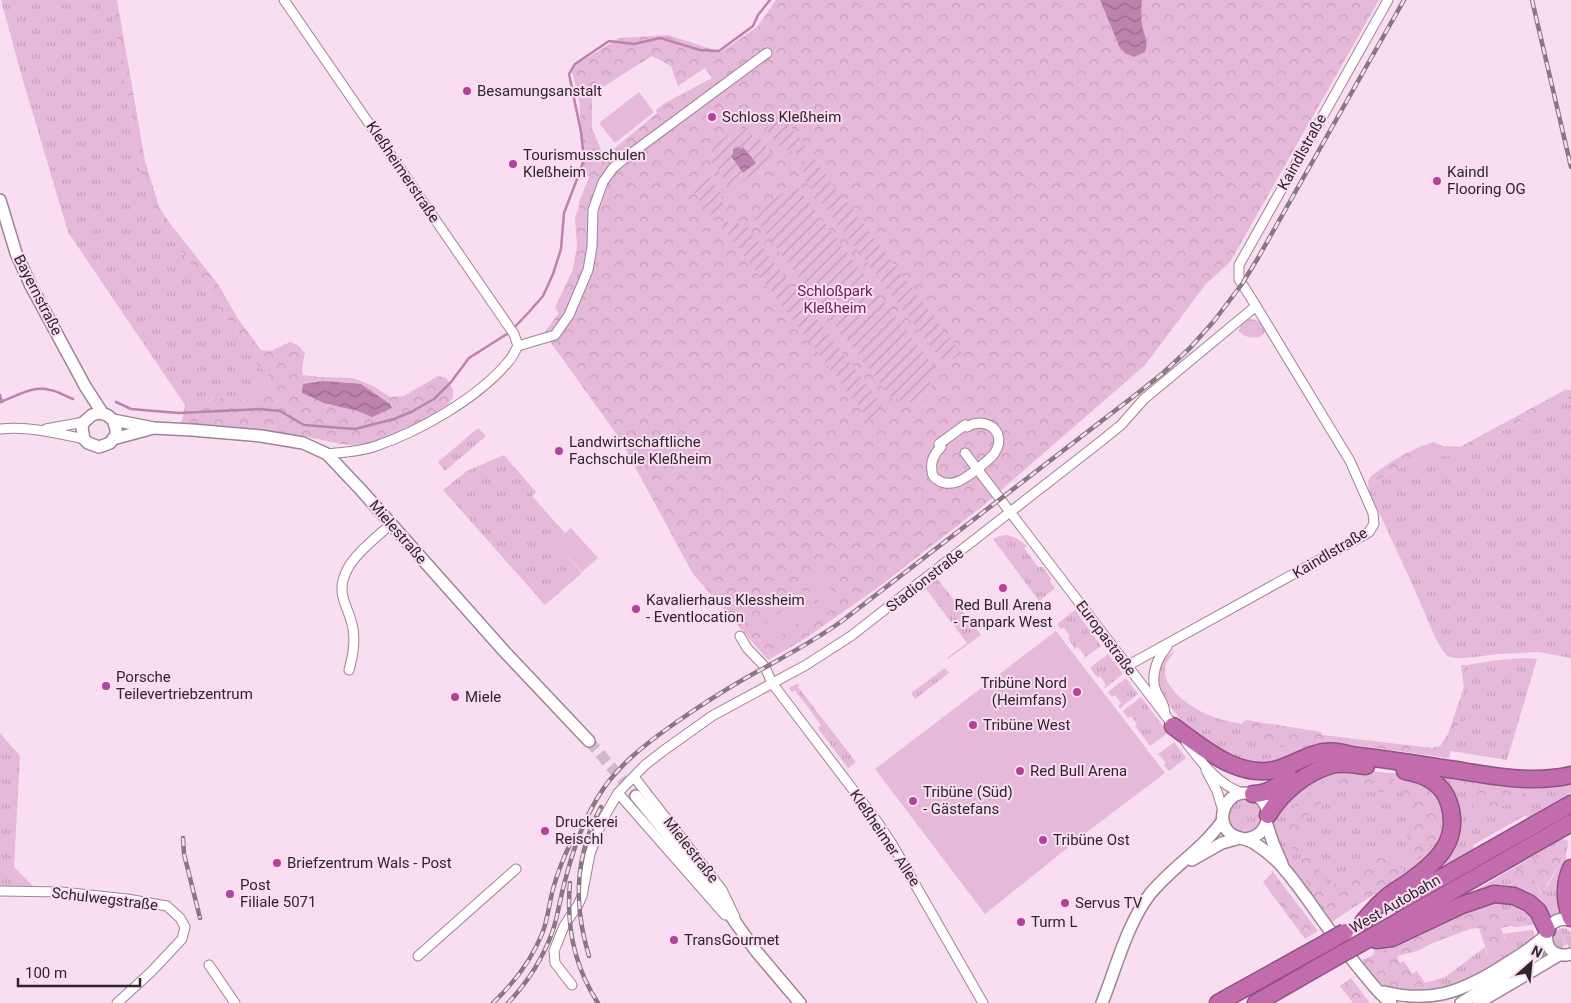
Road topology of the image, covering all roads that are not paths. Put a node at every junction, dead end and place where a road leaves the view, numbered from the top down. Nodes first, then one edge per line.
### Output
1 (284, 0) edge
2 (1388, 0) edge
3 (767, 54) dead end
4 (0, 200) edge
5 (1256, 306) junction
6 (518, 346) junction
7 (98, 418) junction
8 (154, 428) junction
9 (0, 429) edge
10 (41, 430) junction
11 (84, 439) junction
12 (114, 439) junction
13 (965, 453) dead end
14 (327, 454) junction
15 (977, 468) junction
16 (1011, 512) junction
17 (391, 524) junction
18 (740, 636) dead end
19 (1171, 643) junction
20 (1128, 666) junction
21 (348, 670) dead end
22 (772, 682) junction
23 (1169, 720) junction
24 (589, 741) tunnel mouth
25 (1351, 755) junction
26 (1203, 763) junction
27 (1571, 775) edge
28 (634, 777) junction
29 (618, 793) junction
30 (1248, 794) junction
31 (636, 796) tunnel mouth
32 (1571, 804) edge
33 (1223, 816) junction
34 (1267, 820) junction
35 (1571, 823) edge
36 (1243, 839) junction
37 (1571, 868) edge
38 (516, 869) dead end
39 (1285, 870) junction
40 (1172, 873) junction
41 (0, 891) edge
42 (1571, 919) edge
43 (1363, 922) junction
44 (740, 929) junction
45 (1547, 933) junction
46 (1359, 944) junction
47 (1537, 954) tunnel mouth
48 (1571, 954) edge
49 (1559, 955) junction
50 (418, 956) dead end
51 (209, 965) dead end
52 (572, 985) dead end
53 (1375, 987) junction
54 (1436, 1002) edge
55 (117, 1003) edge
56 (235, 1003) edge
57 (800, 1003) edge
58 (983, 1003) edge
59 (1102, 1003) edge
60 (1218, 1003) edge
61 (1256, 1003) edge
62 (1391, 1003) edge
63 (1462, 1003) edge
64 (1478, 1003) edge

1 - 6 street, Kleßheimerstraße
2 - 5 street, Kaindlstraße
3 - 6 street
4 - 7 street, Bayernstraße
5 - 16 street
5 - 19 street, Kaindlstraße
6 - 14 street
7 - 8 street, Mielestraße
7 - 10 street
7 - 11 street
7 - 12 street
8 - 12 street, Mielestraße
8 - 14 street, Mielestraße
9 - 10 street
10 - 11 street
11 - 12 street, Mielestraße
13 - 15 street
14 - 17 street, Mielestraße
15 - 15 street
15 - 16 street
16 - 20 street, Europastraße
16 - 22 street, Stadionstraße
17 - 21 street
17 - 24 street, Mielestraße
18 - 22 street, Kleßheimer Allee
19 - 20 street, Kaindlstraße
19 - 23 street, Kaindlstraße
20 - 23 street, Europastraße
22 - 28 street, Stadionstraße
22 - 58 street, Kleßheimer Allee
23 - 25 highway
23 - 26 street, Europastraße
25 - 27 highway
25 - 30 highway
26 - 30 street, Europastraße
26 - 33 street, Europastraße
28 - 29 street, Stadionstraße
28 - 44 street, Mielestraße
29 - 44 street, Mielestraße
29 - 52 street, Stadionstraße
30 - 33 street
30 - 34 street, Europastraße
31 - 44 street, Mielestraße
32 - 43 highway, West Autobahn
33 - 36 street, Europastraße
33 - 40 street
34 - 36 street
34 - 39 street, Europastraße
34 - 43 highway
35 - 46 highway, West Autobahn
36 - 39 street, Europastraße
36 - 40 street
37 - 42 highway
38 - 50 street
39 - 53 street, Europastraße
40 - 59 street
41 - 55 street, Schulwegstraße
42 - 45 street, Europastraße
43 - 60 highway, West Autobahn, bridge
44 - 57 street, Mielestraße
45 - 46 highway
45 - 49 street
45 - 54 street, Europastraße
46 - 61 highway, West Autobahn, bridge
47 - 63 street
48 - 49 street
49 - 64 street
51 - 56 street
53 - 54 street, Europastraße
53 - 62 street, Europastraße

